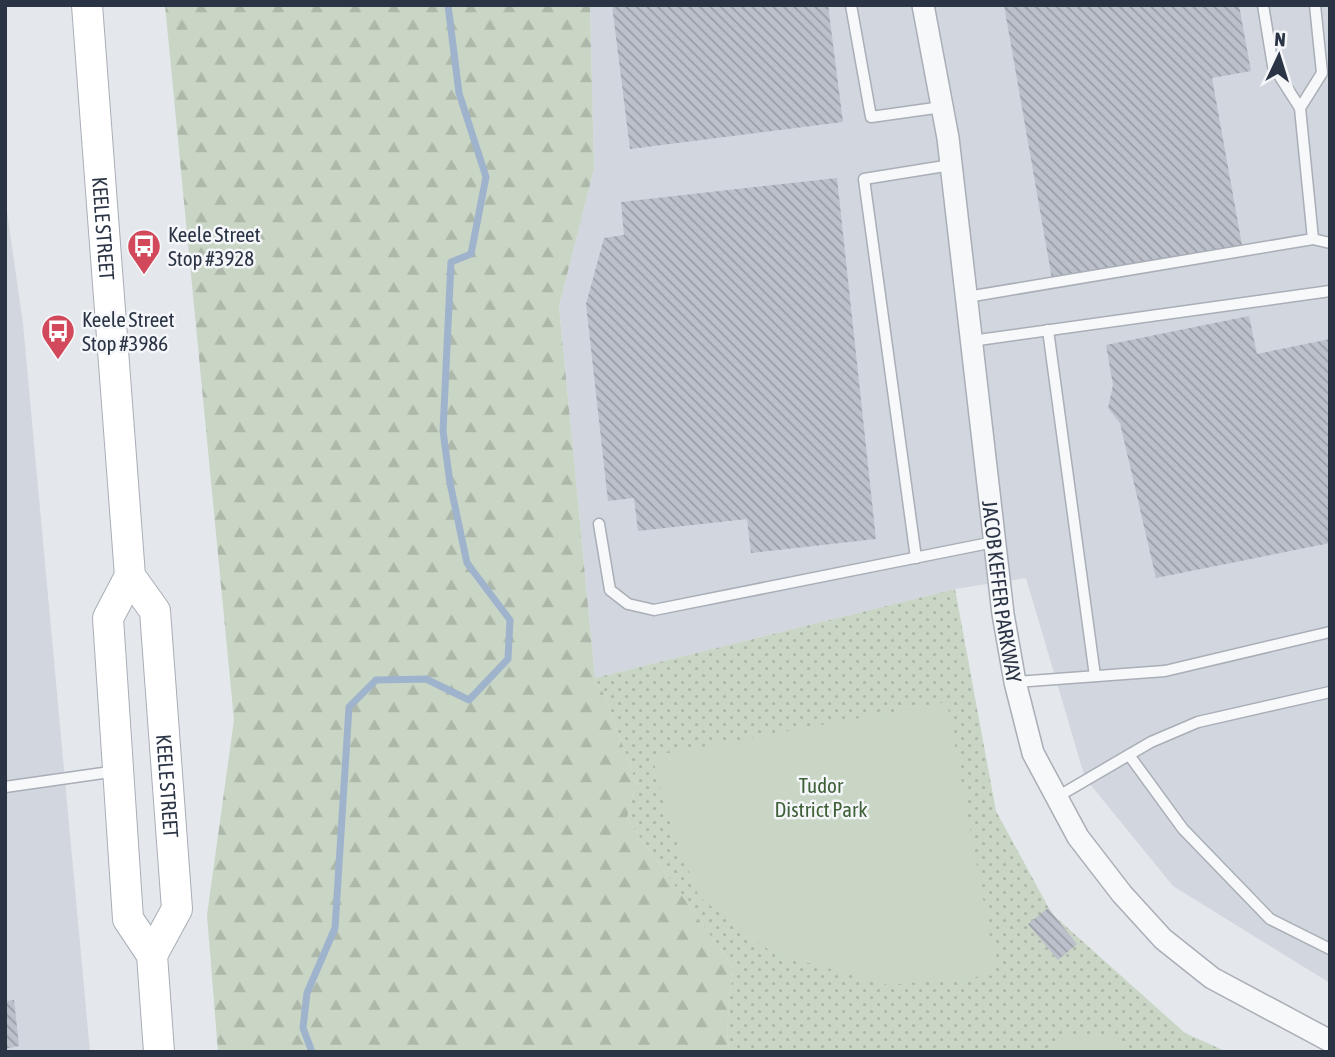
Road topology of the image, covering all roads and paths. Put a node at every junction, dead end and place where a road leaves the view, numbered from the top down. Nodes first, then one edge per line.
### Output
1 (87, 5) edge
2 (851, 5) edge
3 (923, 5) edge
4 (1263, 5) edge
5 (1315, 5) edge
6 (942, 107) junction
7 (1300, 108) junction
8 (951, 165) junction
9 (1313, 239) junction
10 (1330, 243) edge
11 (1330, 291) edge
12 (967, 297) junction
13 (1048, 330) junction
14 (971, 341) junction
15 (599, 524) dead end
16 (994, 542) junction
17 (916, 558) junction
18 (130, 576) junction
19 (1330, 632) edge
20 (1095, 676) junction
21 (1015, 682) junction
22 (1330, 692) edge
23 (1129, 755) junction
24 (118, 771) junction
25 (5, 787) edge
26 (1057, 797) junction
27 (1330, 949) edge
28 (152, 955) junction
29 (1330, 1041) edge
30 (159, 1052) edge

1 - 18 main road, KEELE STREET
2 - 6 lane
3 - 6 street, JACOB KEFFER PARKWAY
4 - 7 lane
5 - 7 lane
6 - 8 street, JACOB KEFFER PARKWAY
7 - 9 lane
8 - 12 street, JACOB KEFFER PARKWAY
8 - 17 lane
9 - 10 lane
9 - 12 lane
11 - 13 lane
12 - 14 street, JACOB KEFFER PARKWAY
13 - 14 lane
13 - 20 lane
14 - 16 street, JACOB KEFFER PARKWAY
15 - 17 lane
16 - 17 lane
16 - 21 street, JACOB KEFFER PARKWAY
18 - 24 main road
18 - 28 main road, KEELE STREET
19 - 20 lane
20 - 21 lane
21 - 26 street, JACOB KEFFER PARKWAY
22 - 23 lane
23 - 26 lane
23 - 27 lane
24 - 25 lane
24 - 28 main road
26 - 29 street, JACOB KEFFER PARKWAY
28 - 30 main road

